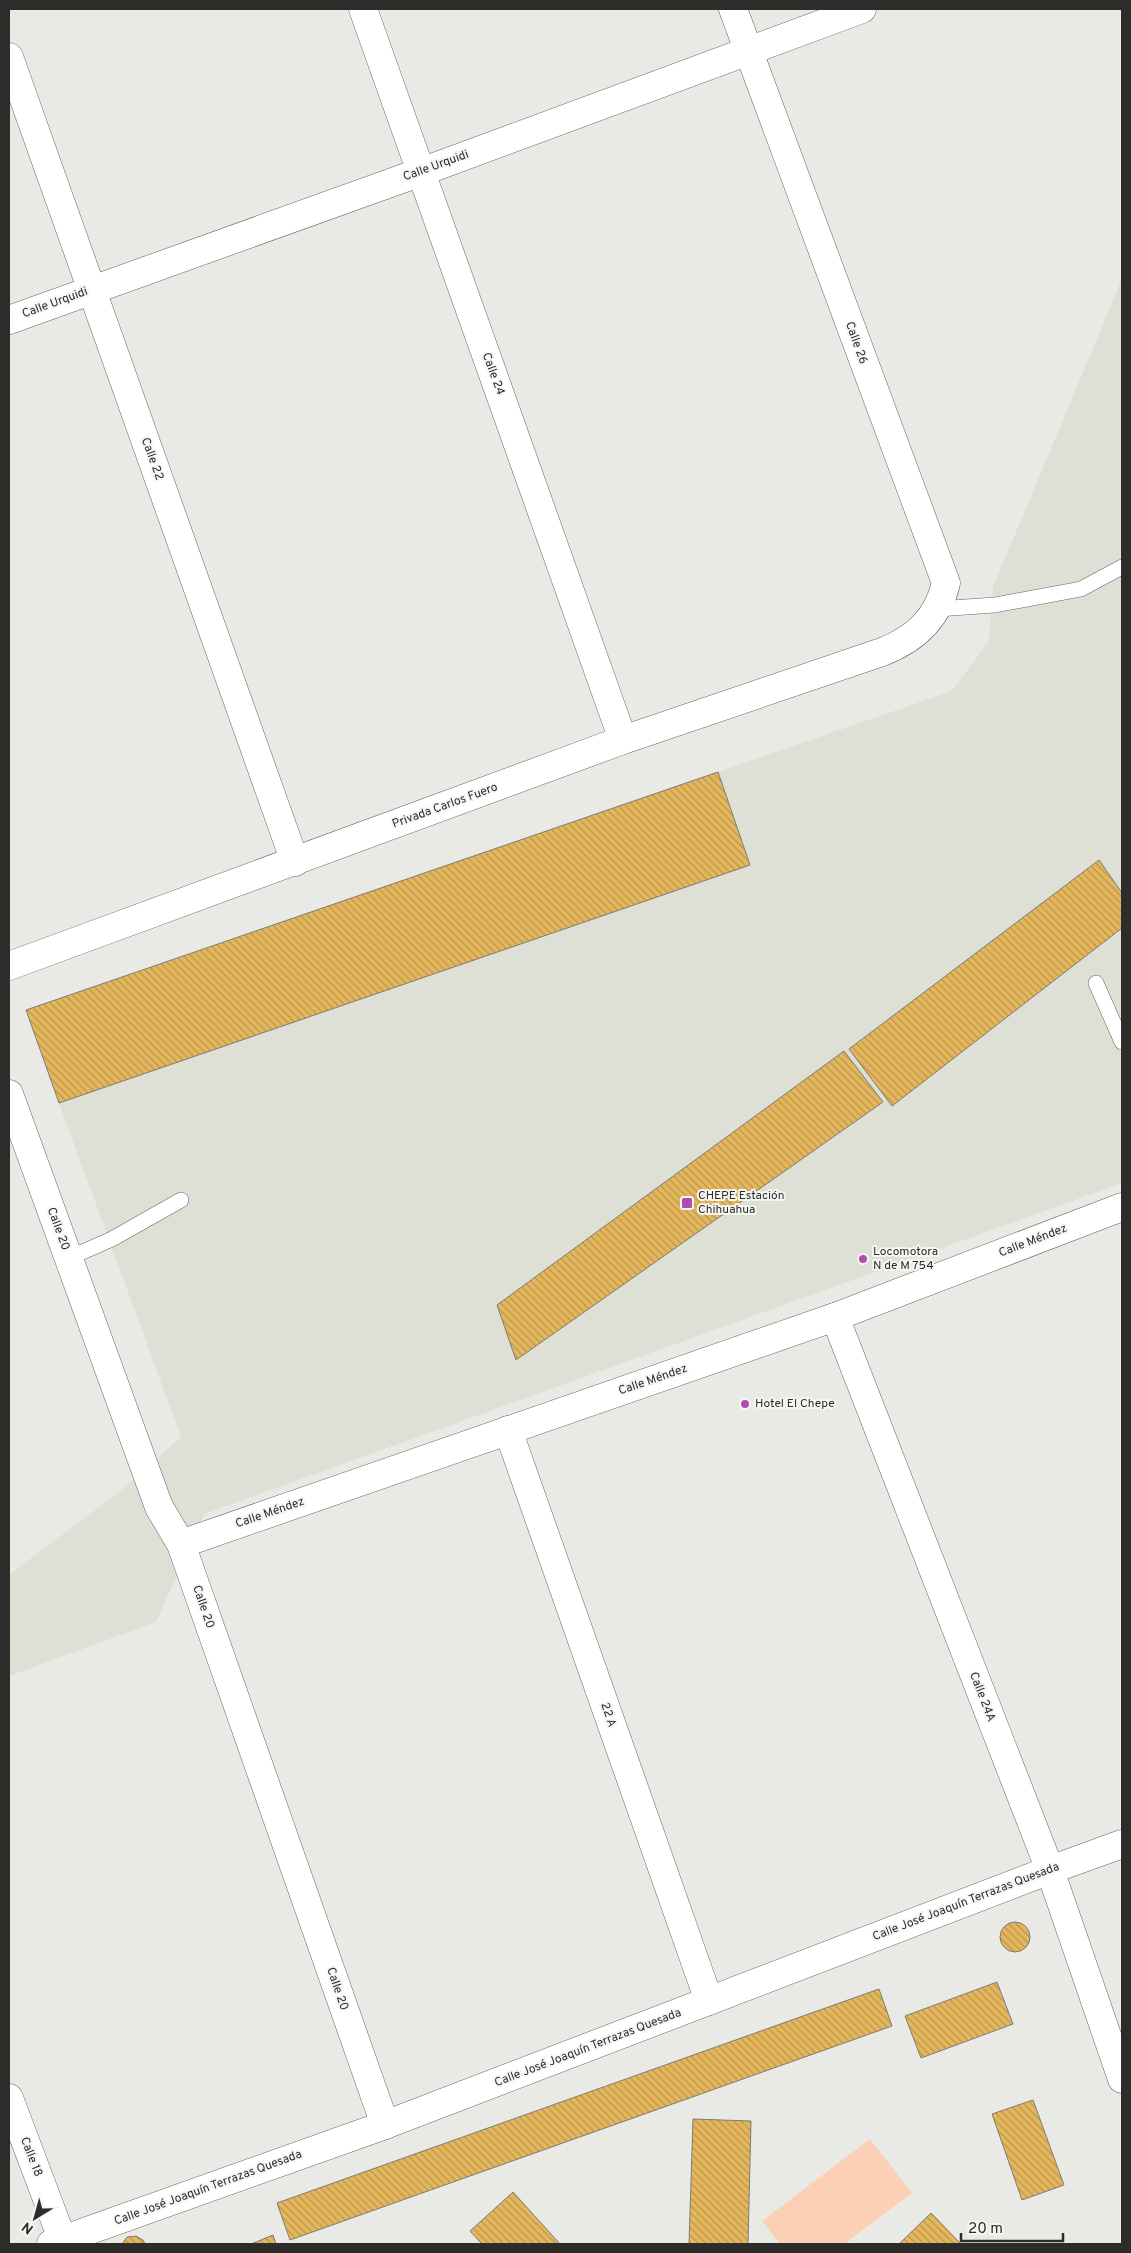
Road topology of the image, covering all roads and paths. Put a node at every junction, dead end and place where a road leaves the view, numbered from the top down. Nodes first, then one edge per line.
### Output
1 (363, 9) edge
2 (733, 9) edge
3 (862, 9) edge
4 (747, 51) junction
5 (9, 57) edge
6 (421, 172) junction
7 (92, 290) junction
8 (9, 320) edge
9 (1122, 567) edge
10 (937, 609) junction
11 (882, 652) joint
12 (623, 740) junction
13 (295, 862) junction
14 (9, 966) edge
15 (1096, 983) dead end
16 (1122, 1042) edge
17 (9, 1094) edge
18 (181, 1200) dead end
19 (1122, 1207) edge
20 (69, 1258) junction
21 (835, 1317) junction
22 (508, 1430) junction
23 (181, 1544) junction
24 (1122, 1844) edge
25 (1050, 1870) junction
26 (709, 2001) junction
27 (1122, 2079) edge
28 (9, 2098) edge
29 (385, 2125) junction
30 (59, 2243) edge

1 - 6 street, Calle 24
2 - 4 street, Calle 26
3 - 4 street, Calle Urquidi
4 - 6 street, Calle Urquidi
4 - 10 street, Calle 26
5 - 7 street, Calle 22
6 - 7 street, Calle Urquidi
6 - 12 street, Calle 24
7 - 8 street, Calle Urquidi
7 - 13 street, Calle 22
9 - 10 lane
10 - 11 street, Calle 26
11 - 12 street, Privada Carlos Fuero
12 - 13 street, Privada Carlos Fuero
13 - 14 street, Privada Carlos Fuero
15 - 16 lane
17 - 20 street, Calle 20
18 - 20 lane
19 - 21 street, Calle Méndez
20 - 23 street, Calle 20
21 - 22 street, Calle Méndez
21 - 25 street, Calle 24A
22 - 23 street, Calle Méndez
22 - 26 street, 22 A
23 - 29 street, Calle 20
24 - 25 street, Calle José Joaquín Terrazas Quesada
25 - 26 street, Calle José Joaquín Terrazas Quesada
25 - 27 street, Calle 24A
26 - 29 street, Calle José Joaquín Terrazas Quesada
28 - 30 street, Calle 18
29 - 30 street, Calle José Joaquín Terrazas Quesada

